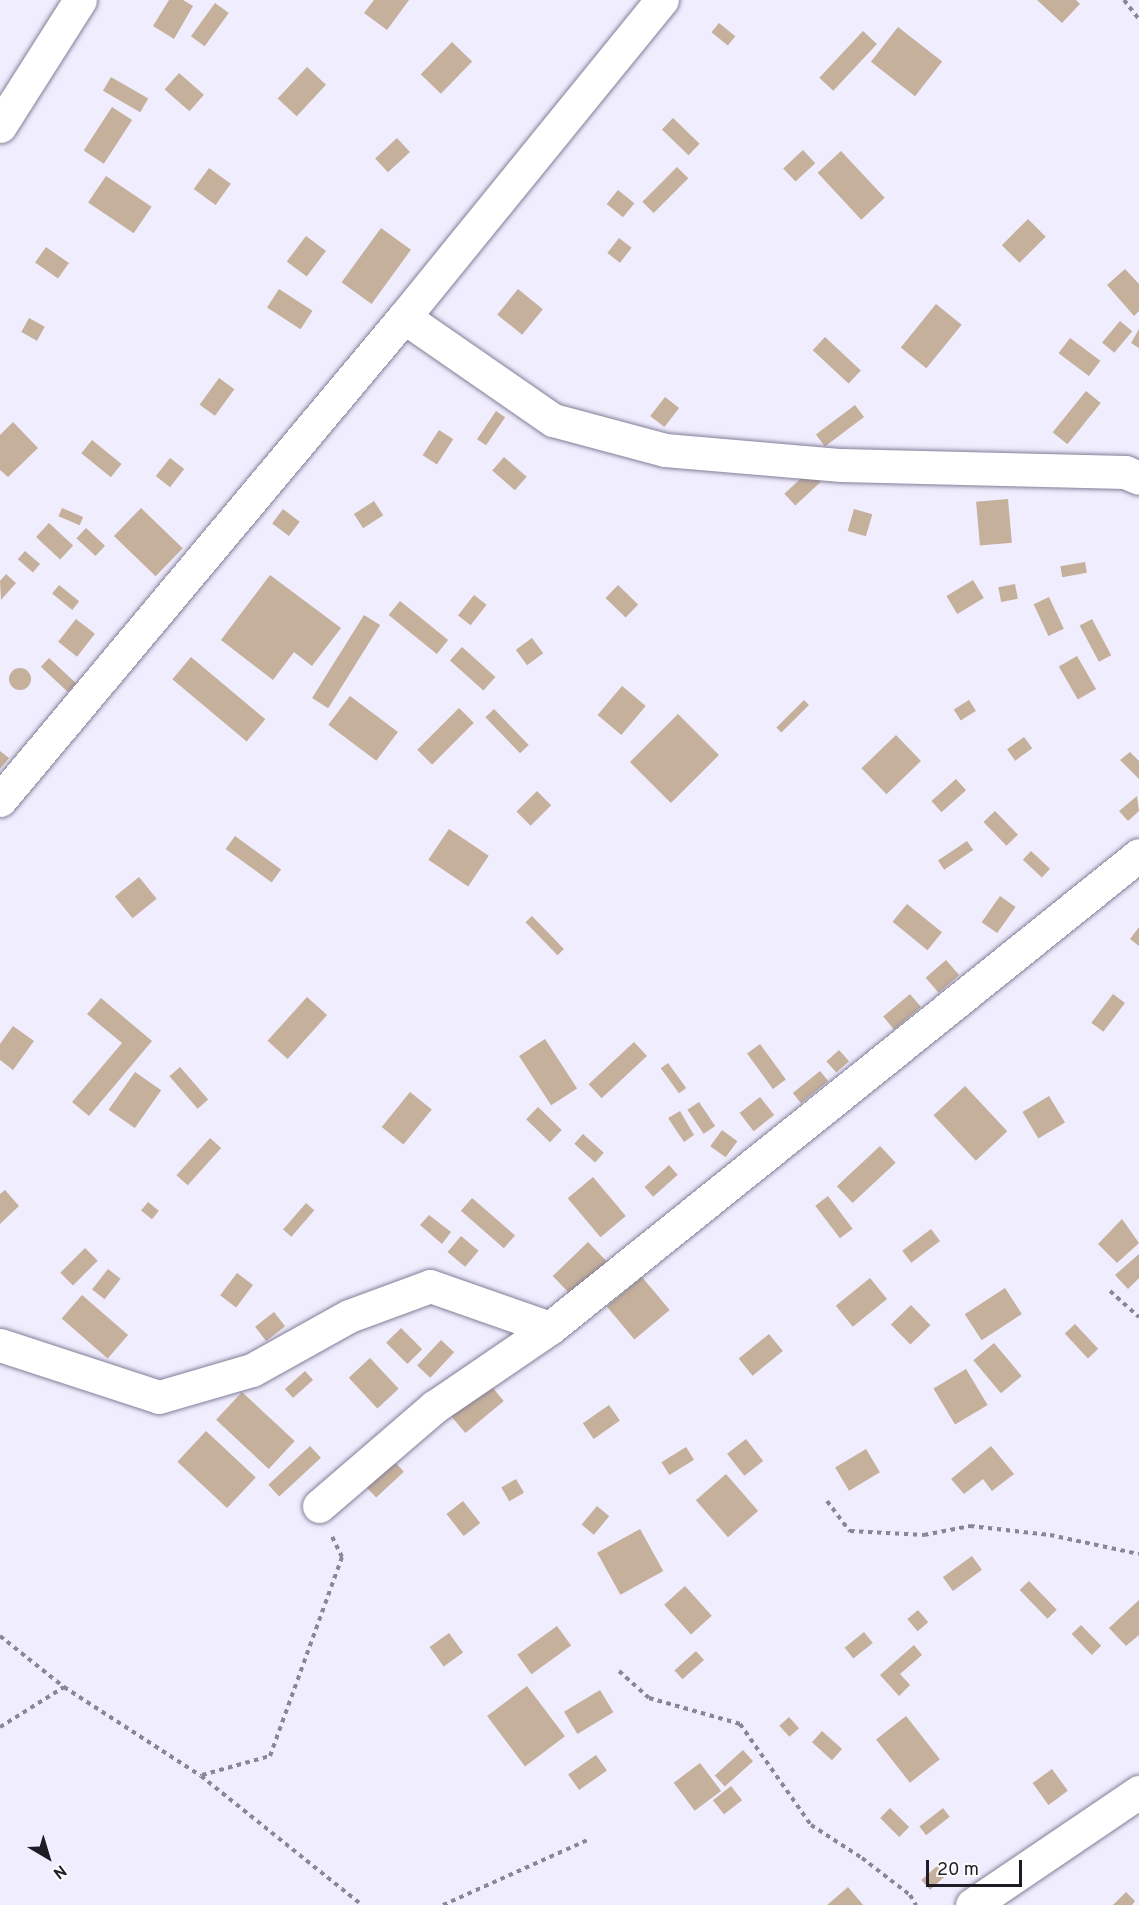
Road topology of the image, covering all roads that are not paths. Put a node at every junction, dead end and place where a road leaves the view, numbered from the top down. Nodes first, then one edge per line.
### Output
1 (80, 0) edge
2 (662, 0) edge
3 (0, 126) edge
4 (404, 317) junction
5 (1139, 478) edge
6 (0, 800) edge
7 (1139, 855) edge
8 (550, 1328) junction
9 (0, 1345) edge
10 (319, 1506) road end
11 (1139, 1792) edge
12 (972, 1905) edge

1 - 3 street
2 - 4 street
4 - 5 street
4 - 6 street
7 - 8 street
8 - 9 street
8 - 10 street
11 - 12 street

